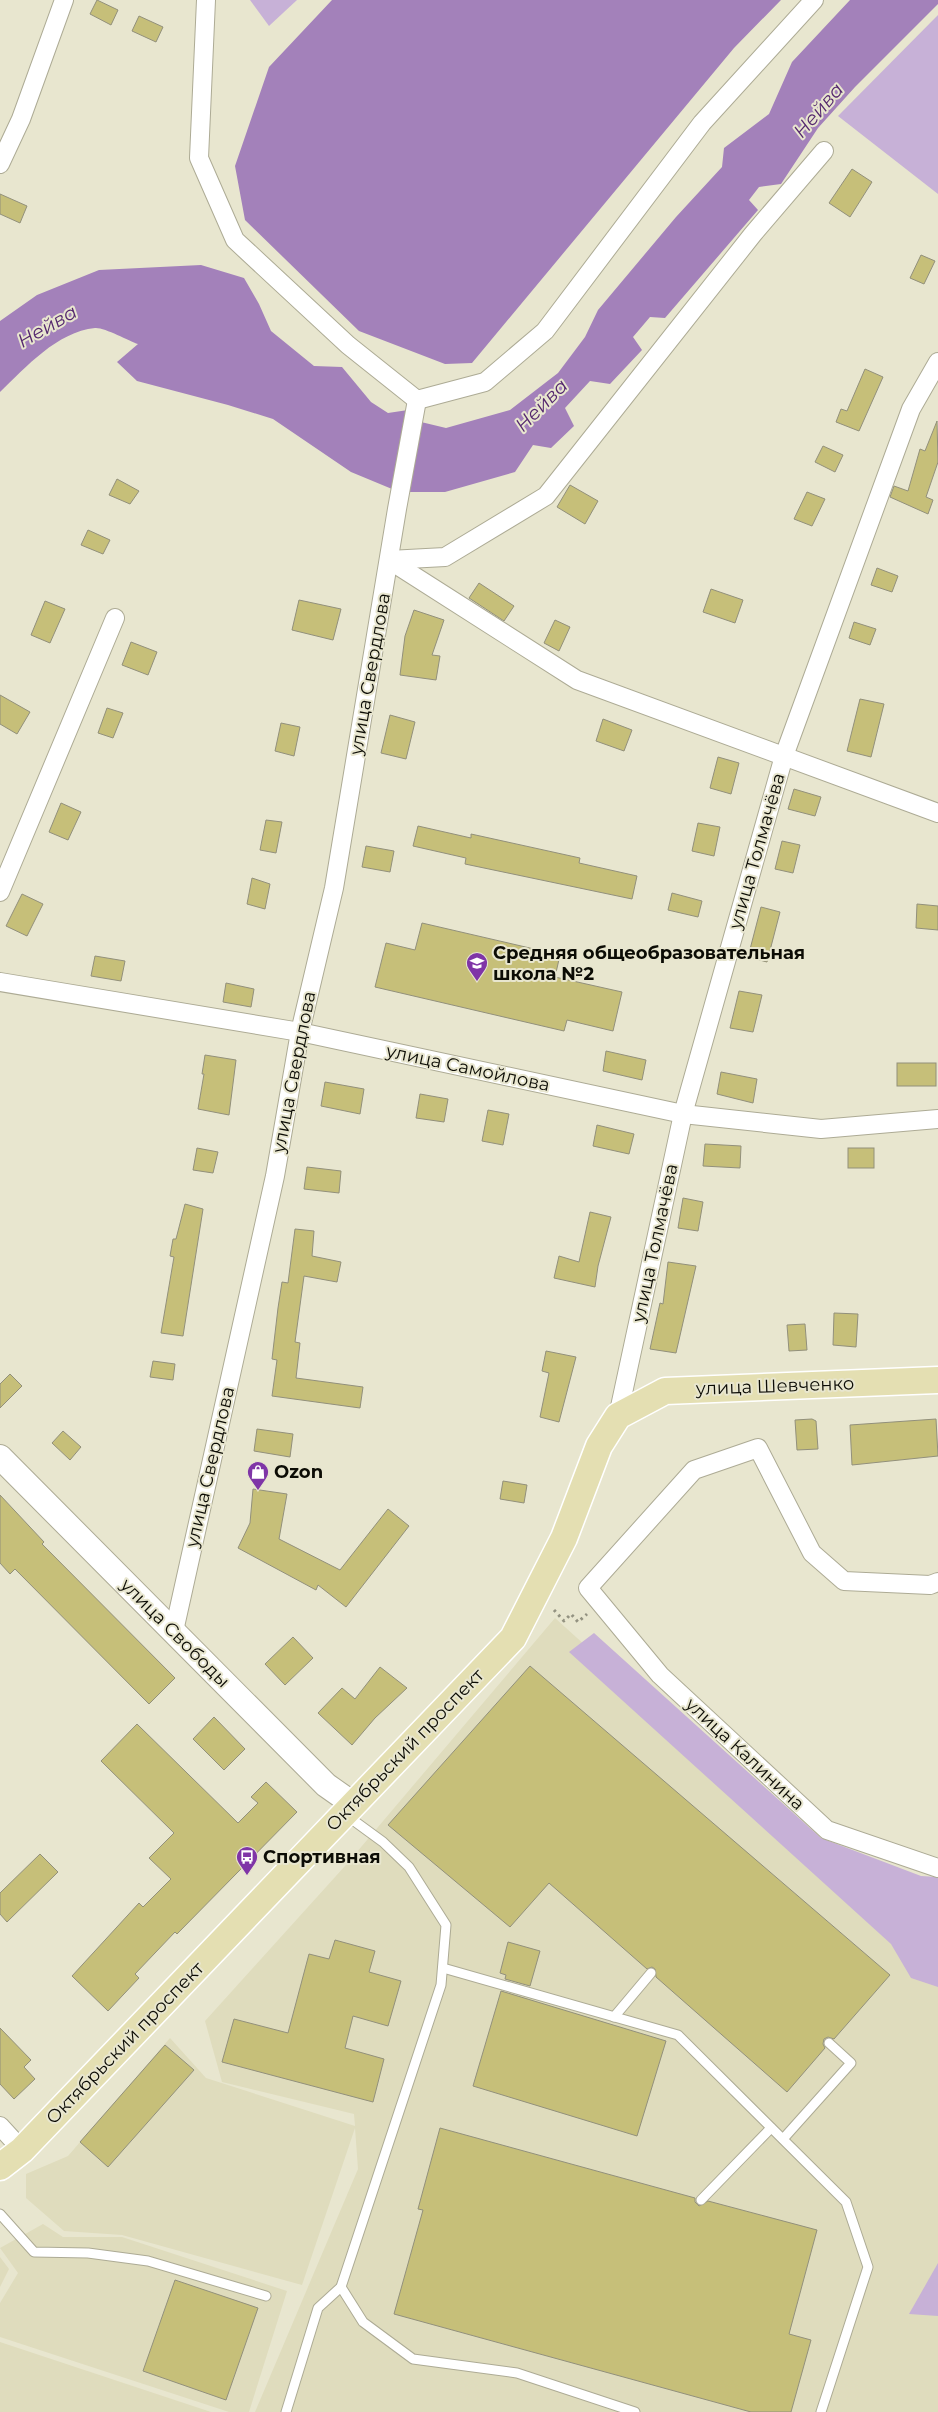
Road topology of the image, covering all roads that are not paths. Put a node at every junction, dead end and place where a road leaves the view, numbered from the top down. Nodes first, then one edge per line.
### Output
1 (64, 0) edge
2 (206, 0) edge
3 (814, 0) edge
4 (824, 151) dead end
5 (0, 164) edge
6 (938, 362) edge
7 (417, 400) junction
8 (389, 560) junction
9 (115, 618) dead end
10 (784, 756) junction
11 (938, 813) edge
12 (0, 892) edge
13 (0, 982) edge
14 (300, 1032) junction
15 (683, 1114) junction
16 (938, 1119) edge
17 (938, 1380) edge
18 (618, 1416) junction
19 (0, 1457) edge
20 (938, 1582) edge
21 (174, 1631) junction
22 (349, 1809) junction
23 (938, 1868) edge
24 (443, 1968) junction
25 (651, 1973) dead end
26 (614, 2017) junction
27 (829, 2044) dead end
28 (0, 2126) edge
29 (771, 2128) junction
30 (782, 2139) junction
31 (22, 2150) junction
32 (0, 2167) edge
33 (701, 2200) dead end
34 (0, 2214) edge
35 (341, 2287) junction
36 (266, 2296) dead end
37 (286, 2412) edge
38 (635, 2412) edge
39 (821, 2412) edge

1 - 5 street
2 - 7 street
3 - 7 street
4 - 8 street
6 - 10 street, улица Толмачёва
7 - 8 street, улица Свердлова
8 - 10 street
8 - 14 street, улица Свердлова
9 - 12 street
10 - 11 street
10 - 15 street, улица Толмачёва
13 - 14 street, улица Самойлова
14 - 15 street, улица Самойлова
14 - 21 street, улица Свердлова
15 - 16 street, улица Самойлова
15 - 18 street, улица Толмачёва
17 - 18 main road, улица Шевченко
18 - 22 main road, Октябрьский проспект
19 - 21 main road, улица Свободы
20 - 23 street, улица Калинина
21 - 22 main road, улица Свободы
22 - 24 lane
22 - 31 main road, Октябрьский проспект
24 - 26 lane
24 - 35 lane
25 - 26 lane
26 - 29 lane
27 - 30 lane
28 - 31 street
29 - 30 lane
29 - 33 lane
30 - 39 lane
31 - 32 main road, Октябрьский проспект
34 - 36 lane
35 - 37 lane
35 - 38 lane

